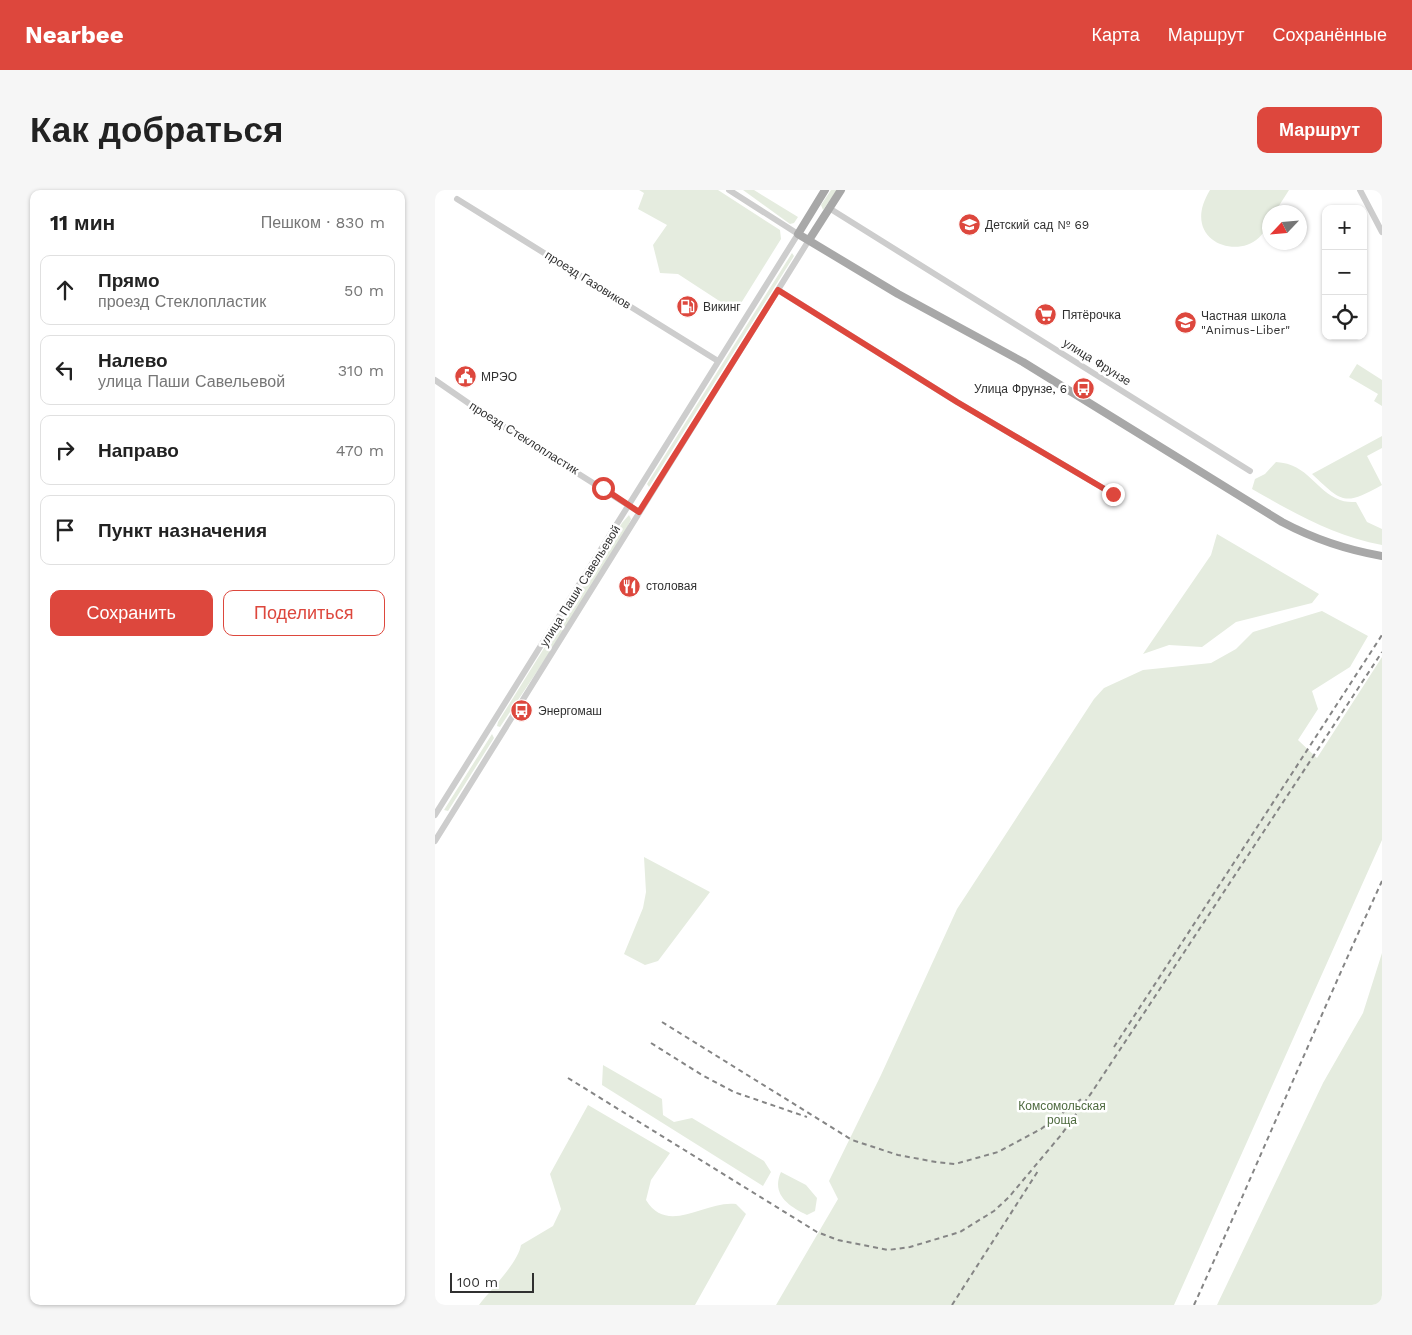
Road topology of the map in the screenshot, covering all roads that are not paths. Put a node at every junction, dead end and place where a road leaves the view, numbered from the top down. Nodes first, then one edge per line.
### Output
1 (729, 190) edge
2 (825, 190) edge
3 (841, 190) edge
4 (1360, 190) edge
5 (457, 199) dead end
6 (829, 208) junction
7 (1382, 232) edge
8 (798, 234) junction
9 (809, 240) junction
10 (778, 290) junction
11 (718, 361) junction
12 (435, 380) edge
13 (1251, 472) dead end
14 (642, 482) junction
15 (653, 489) junction
16 (1113, 494) dead end
17 (628, 505) junction
18 (639, 512) junction
19 (1382, 556) edge
20 (436, 814) edge
21 (448, 820) junction
22 (435, 841) edge

1 - 8 street
2 - 8 main road, улица Паши Савельевой
3 - 6 main road, улица Паши Савельевой
4 - 7 street
5 - 11 street, проезд Газовиков
6 - 9 main road, улица Паши Савельевой
6 - 13 street, улица Фрунзе
8 - 9 main road
8 - 11 street, улица Паши Савельевой
9 - 10 street, улица Паши Савельевой
9 - 19 main road
10 - 15 street, улица Паши Савельевой
10 - 16 street
11 - 14 street, улица Паши Савельевой
12 - 17 street, проезд Стеклопластик
14 - 15 street
14 - 17 street, улица Паши Савельевой
15 - 18 street, улица Паши Савельевой
17 - 18 street, проезд Стеклопластик
17 - 20 street, улица Паши Савельевой
18 - 21 street, улица Паши Савельевой
20 - 21 street
21 - 22 street, улица Паши Савельевой

